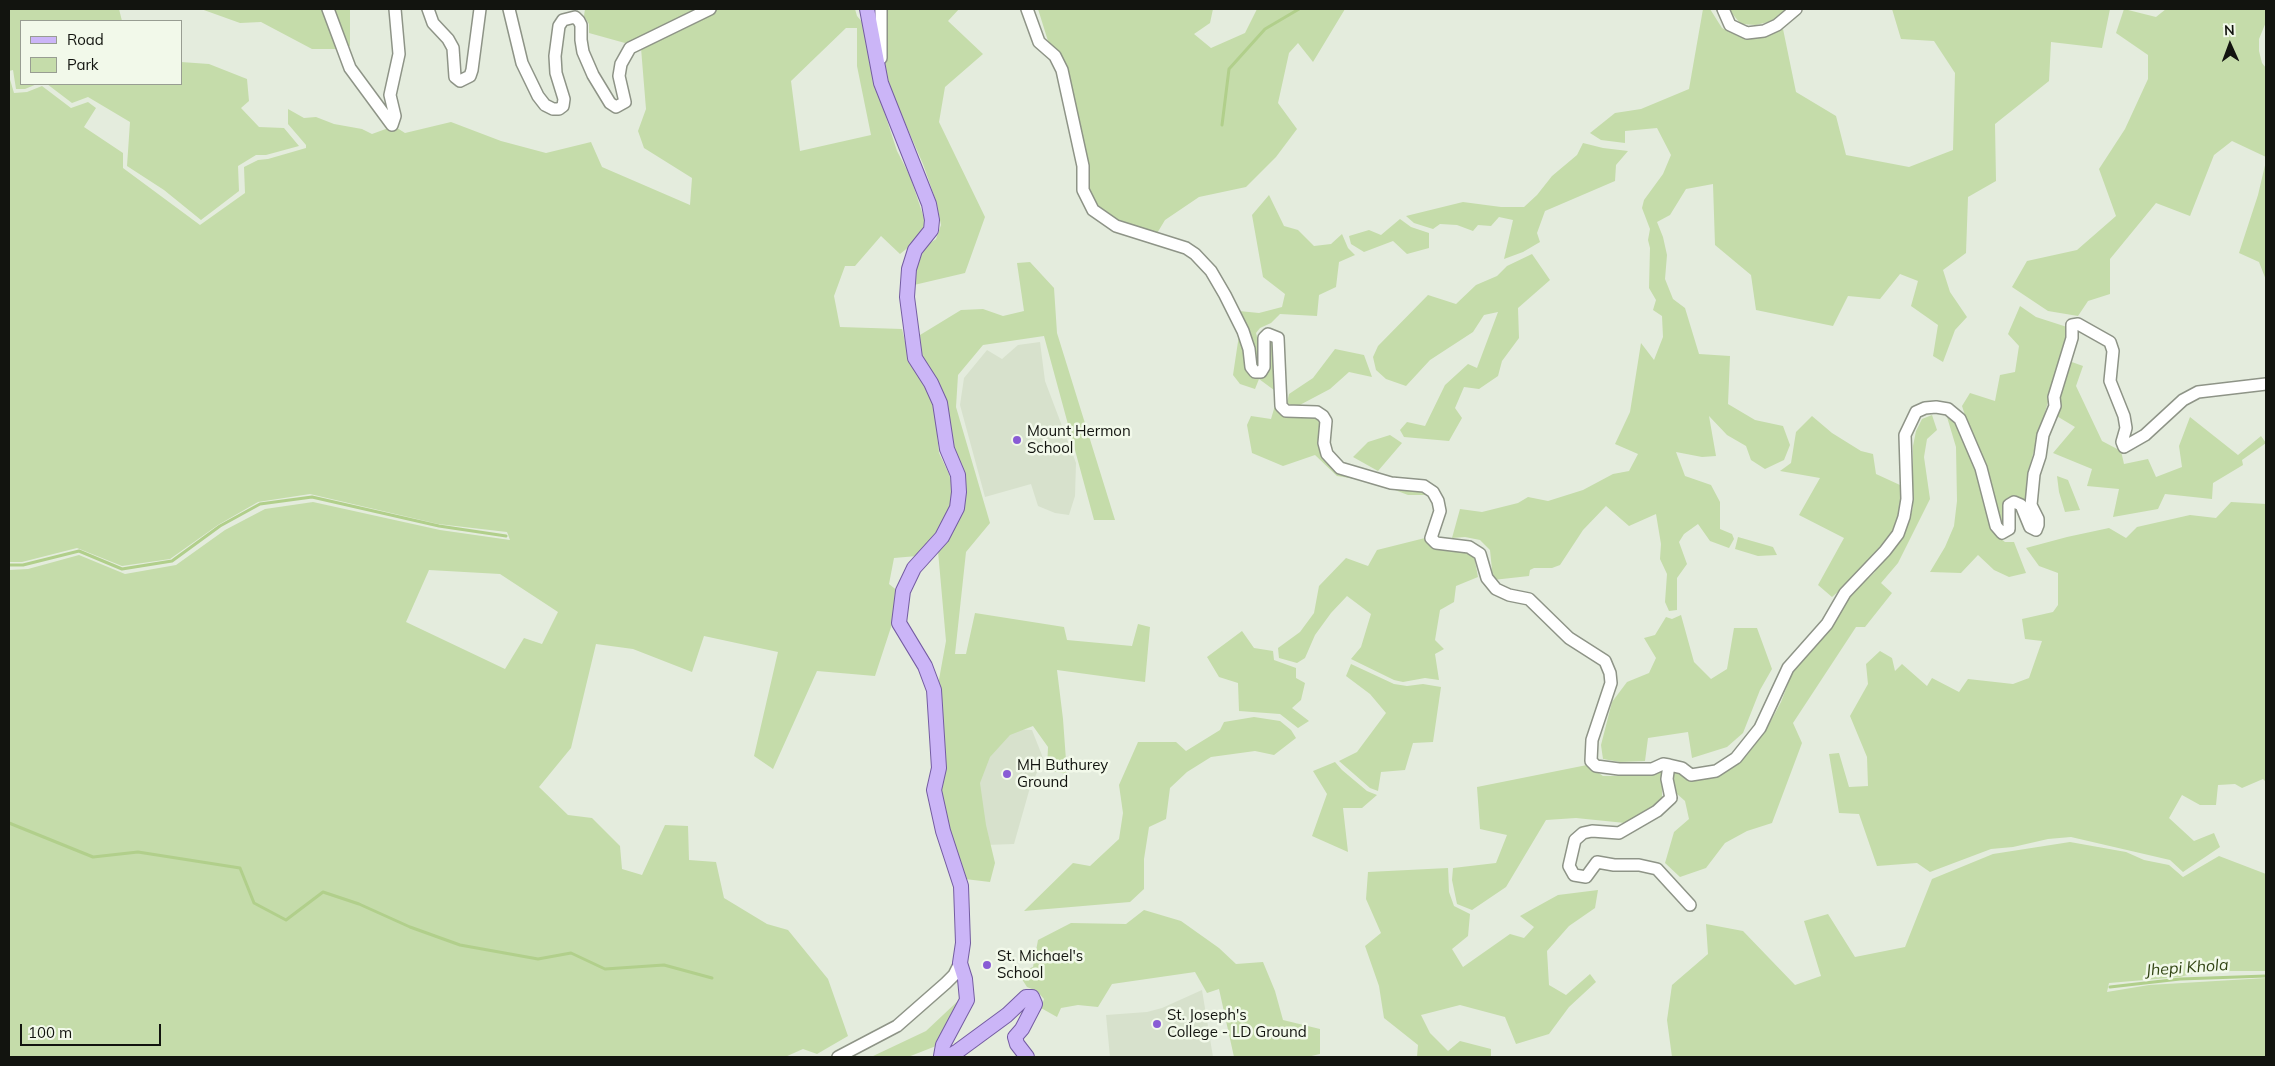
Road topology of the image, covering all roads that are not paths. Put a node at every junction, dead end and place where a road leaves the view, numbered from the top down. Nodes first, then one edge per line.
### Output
1 (328, 9) edge
2 (395, 9) edge
3 (428, 9) edge
4 (480, 9) edge
5 (509, 9) edge
6 (710, 9) edge
7 (867, 9) edge
8 (881, 9) edge
9 (1027, 9) edge
10 (1723, 9) edge
11 (1796, 9) edge
12 (881, 83) junction
13 (2266, 384) edge
14 (1669, 765) junction
15 (1690, 906) dead end
16 (960, 963) junction
17 (838, 1057) edge
18 (1027, 1057) edge

1 - 2 street
3 - 4 street
5 - 6 street
7 - 12 main road
8 - 12 street
9 - 14 street
10 - 11 street
12 - 16 main road
13 - 14 street
14 - 15 street
16 - 17 street
16 - 18 main road

